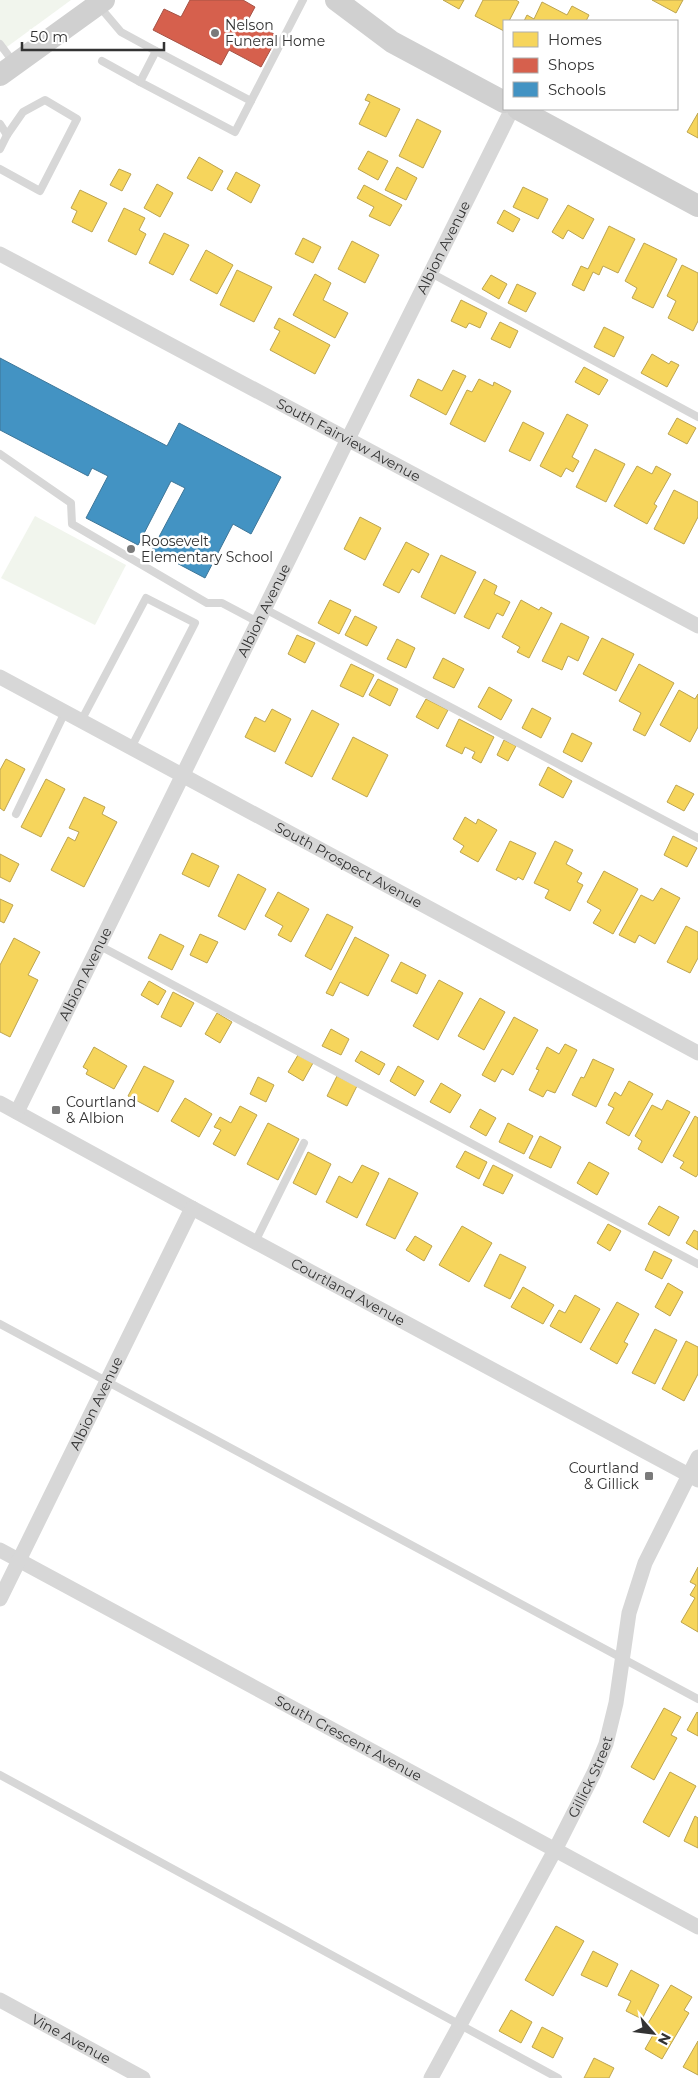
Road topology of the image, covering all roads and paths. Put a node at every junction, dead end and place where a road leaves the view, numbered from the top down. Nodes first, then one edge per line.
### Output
1 (302, 0) edge
2 (336, 0) edge
3 (101, 2) edge
4 (0, 44) edge
5 (156, 51) junction
6 (102, 61) dead end
7 (7, 70) edge
8 (140, 82) junction
9 (251, 101) junction
10 (503, 101) edge
11 (512, 110) edge
12 (520, 110) edge
13 (0, 124) edge
14 (7, 135) junction
15 (0, 149) edge
16 (0, 168) edge
17 (698, 206) edge
18 (0, 254) edge
19 (431, 273) junction
20 (698, 417) edge
21 (348, 439) junction
22 (0, 454) edge
23 (262, 615) junction
24 (698, 626) edge
25 (0, 677) edge
26 (65, 712) junction
27 (81, 721) junction
28 (131, 748) junction
29 (183, 776) junction
30 (16, 814) dead end
31 (698, 838) edge
32 (100, 946) junction
33 (698, 1053) edge
34 (0, 1103) edge
35 (17, 1112) junction
36 (304, 1143) dead end
37 (192, 1208) junction
38 (254, 1242) junction
39 (698, 1264) edge
40 (0, 1324) edge
41 (107, 1381) junction
42 (698, 1456) edge
43 (693, 1478) edge
44 (0, 1550) edge
45 (19, 1560) junction
46 (0, 1598) edge
47 (623, 1659) junction
48 (698, 1699) edge
49 (0, 1775) edge
50 (555, 1850) junction
51 (698, 1927) edge
52 (0, 2000) edge
53 (461, 2024) junction
54 (143, 2078) edge
55 (431, 2078) edge
56 (558, 2078) edge

1 - 9 lane
2 - 10 street
3 - 5 lane
3 - 7 street
4 - 7 lane
5 - 8 lane
5 - 9 lane
6 - 8 lane
8 - 9 lane
11 - 19 street, Albion Avenue
12 - 17 street
13 - 14 lane
14 - 15 lane
14 - 16 lane
18 - 21 street, South Fairview Avenue
19 - 20 lane
19 - 21 street, Albion Avenue
21 - 23 street, Albion Avenue
21 - 24 street, South Fairview Avenue
22 - 23 lane
23 - 29 street, Albion Avenue
23 - 31 lane
25 - 26 street, South Prospect Avenue
26 - 27 street, South Prospect Avenue
26 - 30 lane
27 - 28 street, South Prospect Avenue
27 - 28 lane
28 - 29 street, South Prospect Avenue
29 - 32 street, Albion Avenue
29 - 33 street, South Prospect Avenue
32 - 35 street, Albion Avenue
32 - 39 lane
34 - 35 street, Courtland Avenue
35 - 37 street, Courtland Avenue
36 - 38 lane
37 - 38 street, Courtland Avenue
37 - 41 street, Albion Avenue
38 - 43 street, Courtland Avenue
40 - 41 lane
41 - 45 street, Albion Avenue
41 - 47 lane
42 - 43 street, Gillick Street
43 - 47 street, Gillick Street
44 - 45 street, South Crescent Avenue
45 - 46 street, Albion Avenue
45 - 50 street, South Crescent Avenue
47 - 48 lane
47 - 50 street, Gillick Street
49 - 53 lane
50 - 51 street, South Crescent Avenue
50 - 53 street, Gillick Street
52 - 54 street, Vine Avenue
53 - 55 street, Gillick Street
53 - 56 lane

